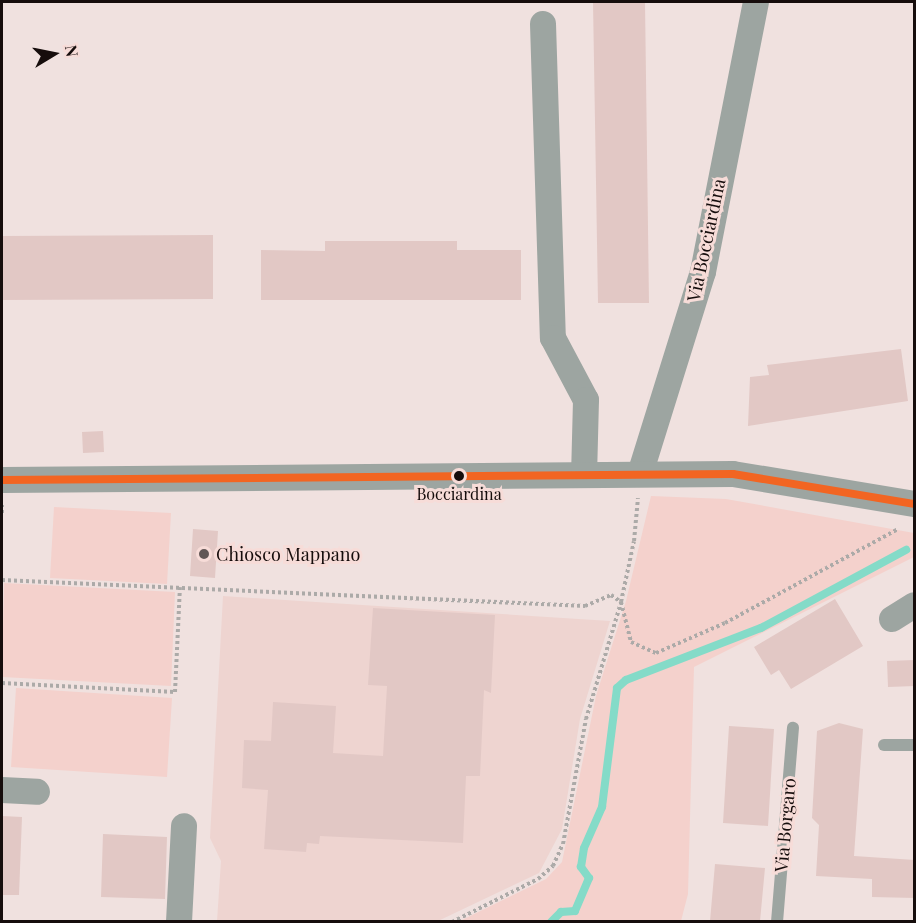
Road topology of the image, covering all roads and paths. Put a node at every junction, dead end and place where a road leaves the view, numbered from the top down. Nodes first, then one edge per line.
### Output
1 (756, 2) edge
2 (543, 24) dead end
3 (585, 474) junction
4 (640, 474) junction
5 (2, 480) edge
6 (908, 515) edge
7 (2, 580) edge
8 (180, 587) junction
9 (621, 602) junction
10 (915, 605) edge
11 (892, 619) dead end
12 (2, 683) edge
13 (793, 728) dead end
14 (884, 745) dead end
15 (915, 745) edge
16 (2, 790) edge
17 (37, 792) dead end
18 (184, 826) dead end
19 (179, 921) edge
20 (452, 921) edge
21 (777, 921) edge

1 - 4 street, Via Bocciardina
2 - 3 street
3 - 4 street
3 - 5 street
4 - 6 street
4 - 9 path
6 - 9 path
7 - 8 path
8 - 9 path
8 - 12 path
9 - 20 path
10 - 11 street
13 - 21 lane, Via Borgaro
14 - 15 lane
16 - 17 street
18 - 19 street

